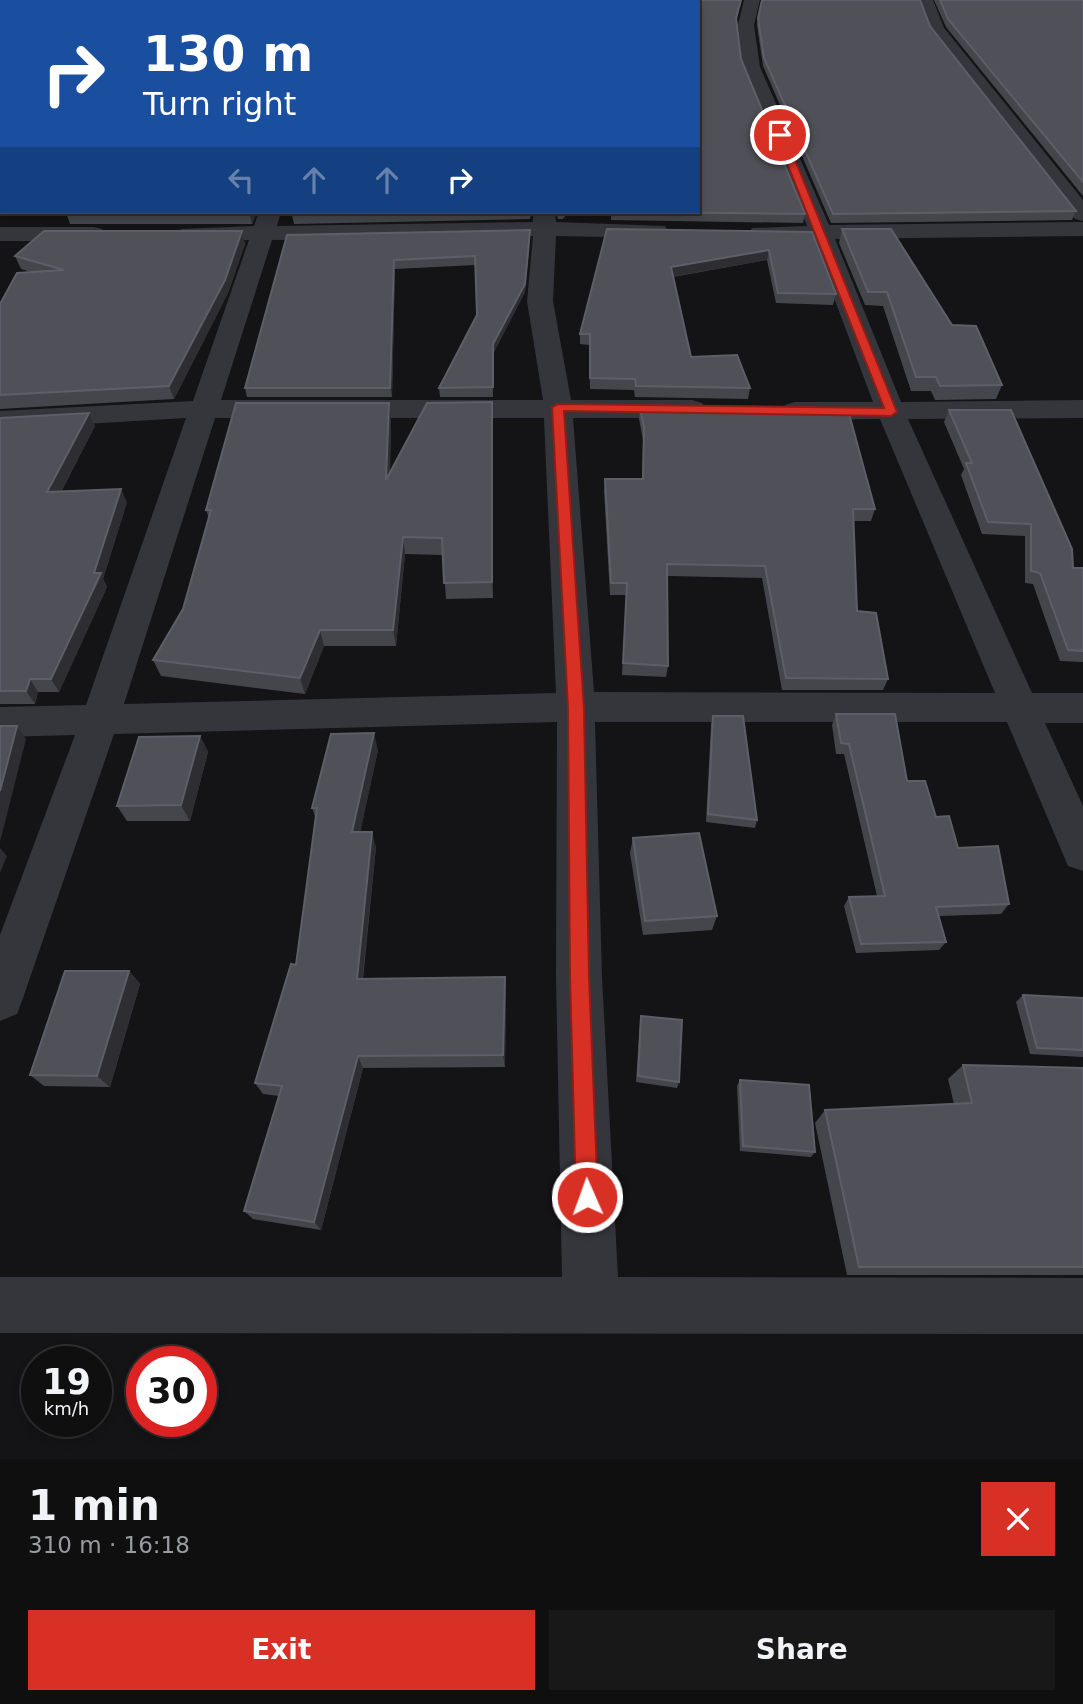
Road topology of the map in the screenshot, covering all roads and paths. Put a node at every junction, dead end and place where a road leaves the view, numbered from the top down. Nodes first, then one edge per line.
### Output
1 (752, 0) edge
2 (925, 0) edge
3 (1083, 214) edge
4 (544, 221) edge
5 (267, 223) edge
6 (1083, 229) edge
7 (683, 231) edge
8 (738, 232) edge
9 (821, 233) junction
10 (0, 234) edge
11 (118, 234) edge
12 (170, 234) edge
13 (558, 407) junction
14 (202, 409) junction
15 (1083, 409) edge
16 (724, 410) edge
17 (766, 410) edge
18 (891, 412) junction
19 (0, 420) edge
20 (576, 708) junction
21 (1022, 708) junction
22 (1083, 708) edge
23 (100, 719) junction
24 (0, 722) edge
25 (1083, 853) edge
26 (0, 998) edge
27 (0, 1305) edge
28 (591, 1307) junction
29 (1083, 1307) edge

1 - 9 street
2 - 3 street
4 - 5 street
4 - 7 street
4 - 13 street
5 - 12 street
5 - 14 street
6 - 9 street
8 - 9 street
9 - 18 street
10 - 11 street
13 - 14 street
13 - 16 street
13 - 20 street
14 - 19 street
14 - 23 street
15 - 18 street
17 - 18 street
18 - 21 street
20 - 21 street
20 - 23 street
20 - 28 street
21 - 22 street
21 - 25 street
23 - 24 street
23 - 26 street
27 - 28 street
28 - 29 street

